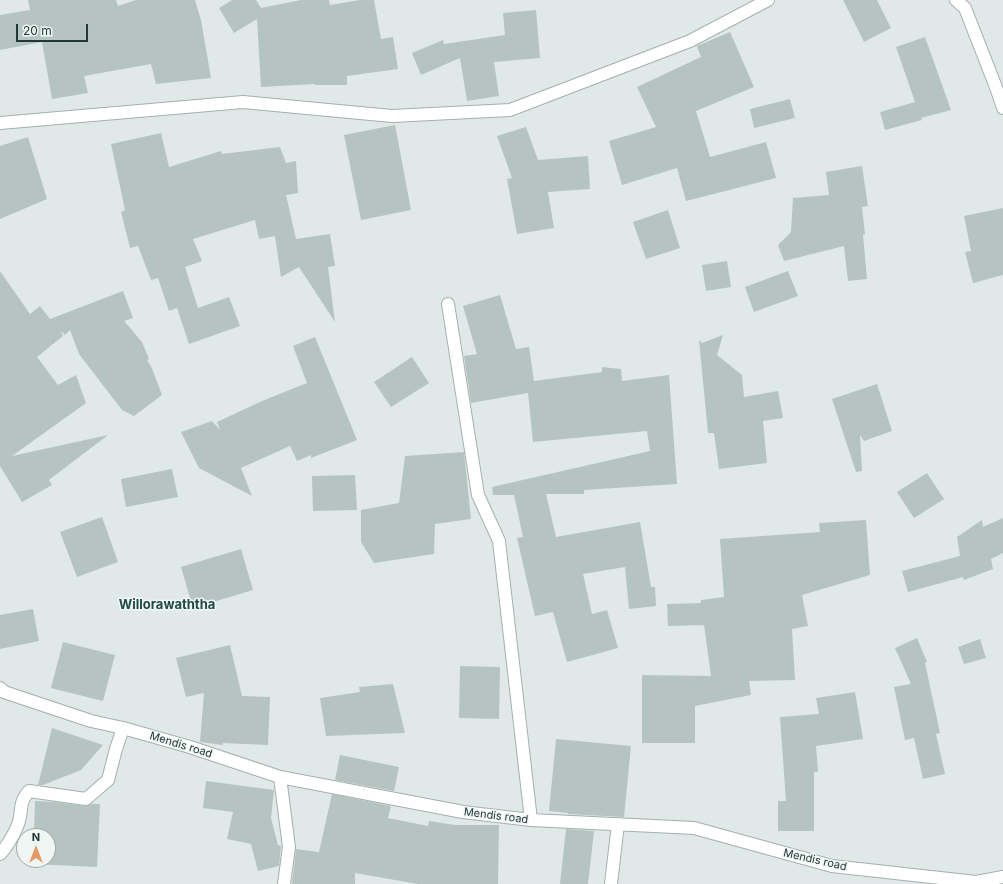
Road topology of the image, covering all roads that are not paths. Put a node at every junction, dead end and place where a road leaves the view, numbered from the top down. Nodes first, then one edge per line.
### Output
1 (768, 0) edge
2 (956, 0) edge
3 (1003, 108) edge
4 (0, 123) edge
5 (448, 304) dead end
6 (0, 688) edge
7 (124, 728) junction
8 (280, 777) junction
9 (531, 820) junction
10 (618, 824) junction
11 (0, 854) edge
12 (1003, 877) edge
13 (284, 884) edge
14 (611, 884) edge

1 - 4 street
2 - 3 street
5 - 9 street
6 - 7 street, Mendis road
7 - 8 street, Mendis road
7 - 11 street
8 - 9 street, Mendis road
8 - 13 street
9 - 10 street, Mendis road
10 - 12 street, Mendis road
10 - 14 street

